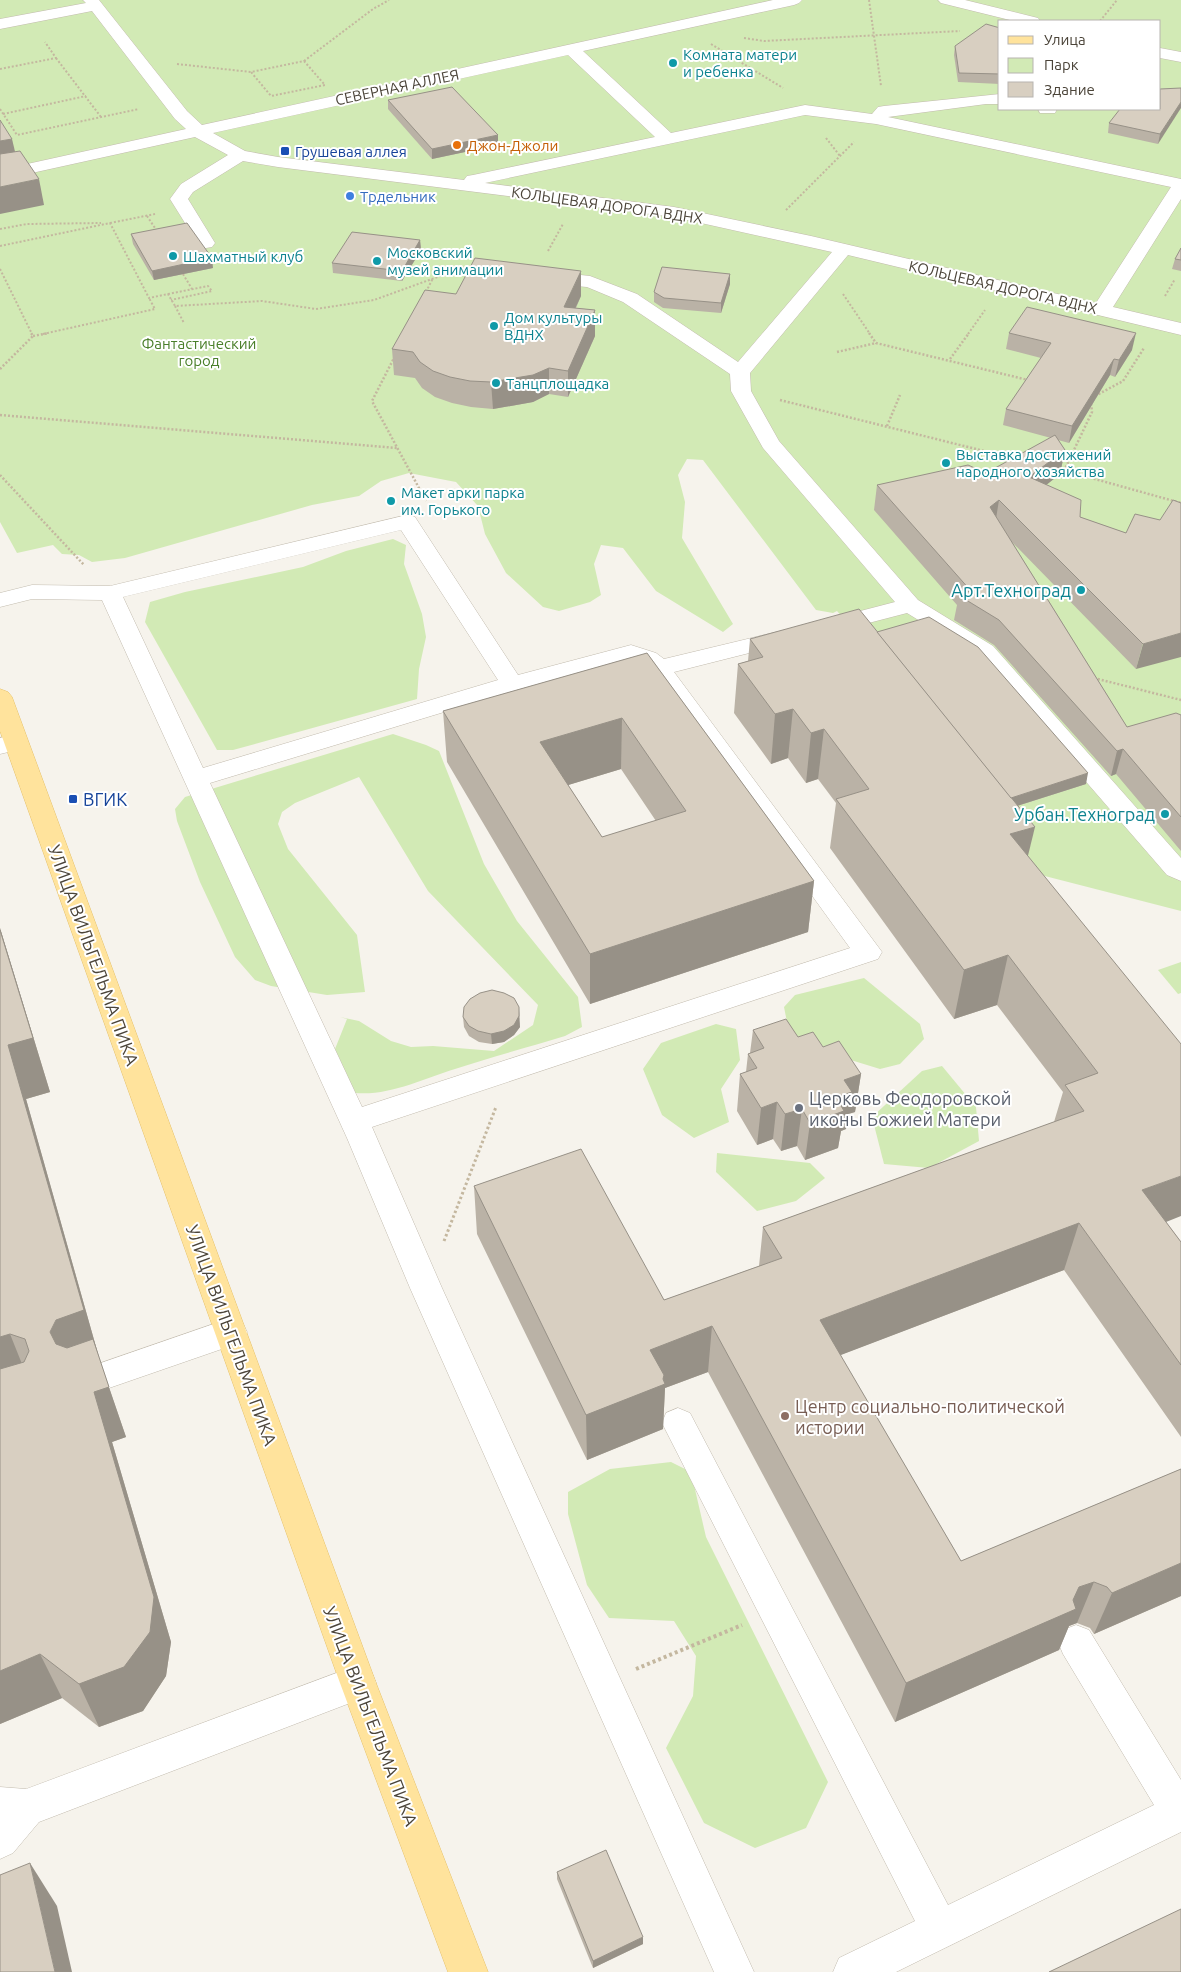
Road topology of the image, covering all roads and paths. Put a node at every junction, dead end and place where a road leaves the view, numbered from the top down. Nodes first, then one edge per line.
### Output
1 (42, 0) edge
2 (389, 0) edge
3 (794, 0) edge
4 (869, 0) edge
5 (946, 0) edge
6 (1116, 0) edge
7 (98, 2) edge
8 (53, 14) junction
9 (28, 19) junction
10 (1028, 20) edge
11 (1101, 20) edge
12 (0, 24) edge
13 (681, 24) junction
14 (964, 30) dead end
15 (874, 36) junction
16 (736, 37) dead end
17 (571, 49) junction
18 (1161, 53) edge
19 (1181, 57) edge
20 (56, 58) junction
21 (139, 61) junction
22 (304, 61) junction
23 (308, 66) junction
24 (303, 67) dead end
25 (0, 69) edge
26 (251, 72) junction
27 (86, 96) junction
28 (998, 99) edge
29 (0, 109) edge
30 (139, 109) dead end
31 (805, 110) junction
32 (3, 114) junction
33 (880, 115) junction
34 (102, 117) junction
35 (97, 118) junction
36 (100, 122) dead end
37 (199, 132) junction
38 (667, 139) junction
39 (240, 154) junction
40 (0, 175) edge
41 (449, 185) junction
42 (1181, 185) edge
43 (179, 199) junction
44 (577, 199) junction
45 (782, 214) dead end
46 (147, 216) junction
47 (110, 223) junction
48 (0, 230) edge
49 (158, 234) edge
50 (206, 243) dead end
51 (0, 246) edge
52 (844, 249) junction
53 (475, 268) edge
54 (0, 269) edge
55 (826, 270) junction
56 (183, 274) edge
57 (534, 276) joint
58 (434, 277) junction
59 (1175, 279) dead end
60 (192, 289) junction
61 (168, 294) junction
62 (425, 295) edge
63 (1165, 296) dead end
64 (149, 298) junction
65 (171, 300) junction
66 (175, 306) junction
67 (986, 309) dead end
68 (1101, 310) junction
69 (184, 323) dead end
70 (1181, 329) edge
71 (33, 336) junction
72 (876, 343) junction
73 (1144, 347) dead end
74 (398, 348) edge
75 (837, 352) dead end
76 (950, 360) junction
77 (0, 369) edge
78 (740, 382) junction
79 (1035, 382) edge
80 (900, 395) dead end
81 (0, 415) edge
82 (887, 426) junction
83 (397, 448) junction
84 (1017, 459) edge
85 (1055, 468) edge
86 (1064, 471) junction
87 (0, 475) edge
88 (1181, 503) edge
89 (407, 522) junction
90 (110, 593) junction
91 (0, 600) edge
92 (910, 605) junction
93 (840, 624) junction
94 (858, 647) edge
95 (659, 668) junction
96 (1088, 677) edge
97 (512, 684) junction
98 (0, 697) edge
99 (1181, 700) edge
100 (8, 744) edge
101 (197, 778) junction
102 (1181, 872) edge
103 (510, 1070) junction
104 (353, 1122) junction
105 (426, 1288) junction
106 (231, 1332) junction
107 (86, 1382) edge
108 (678, 1423) dead end
109 (775, 1611) junction
110 (1076, 1642) dead end
111 (358, 1683) junction
112 (604, 1683) junction
113 (13, 1807) edge
114 (1181, 1812) edge
115 (0, 1840) edge
116 (940, 1930) junction
117 (468, 1972) edge
118 (734, 1972) edge
119 (853, 1972) edge

1 - 8 street
2 - 22 path
3 - 13 street, СЕВЕРНАЯ АЛЛЕЯ
4 - 15 path
5 - 10 street
6 - 11 path
7 - 8 street
7 - 21 street, КОЛЬЦЕВАЯ ДОРОГА ВДНХ
8 - 9 street
9 - 12 street
9 - 20 path
13 - 17 street, СЕВЕРНАЯ АЛЛЕЯ
13 - 31 path
14 - 15 path
15 - 16 path
15 - 33 path
17 - 37 street, СЕВЕРНАЯ АЛЛЕЯ
17 - 38 street
18 - 19 street
20 - 25 path
20 - 27 path
21 - 26 path
21 - 37 street, КОЛЬЦЕВАЯ ДОРОГА ВДНХ
22 - 23 path
22 - 26 path
23 - 24 path
23 - 26 path
27 - 32 path
27 - 34 path
28 - 33 street
29 - 32 path
30 - 34 path
31 - 33 street
31 - 38 street
32 - 35 path
33 - 42 street
33 - 45 path
34 - 35 path
35 - 36 path
37 - 39 street, КОЛЬЦЕВАЯ ДОРОГА ВДНХ
37 - 40 street, СЕВЕРНАЯ АЛЛЕЯ
38 - 41 street
39 - 41 street, КОЛЬЦЕВАЯ ДОРОГА ВДНХ
39 - 43 street
41 - 44 street, КОЛЬЦЕВАЯ ДОРОГА ВДНХ
42 - 68 street
43 - 46 path
43 - 50 street
44 - 52 street, КОЛЬЦЕВАЯ ДОРОГА ВДНХ
44 - 57 path
46 - 47 path
46 - 49 path
47 - 48 path
47 - 51 path
47 - 64 path
52 - 55 street
52 - 68 street, КОЛЬЦЕВАЯ ДОРОГА ВДНХ
53 - 58 path
54 - 71 path
55 - 72 path
55 - 78 street
56 - 60 path
57 - 78 street
58 - 62 path
58 - 66 path
59 - 63 path
60 - 61 path
60 - 65 path
61 - 64 path
61 - 65 path
64 - 71 path
65 - 66 path
66 - 69 path
67 - 76 path
68 - 70 street, КОЛЬЦЕВАЯ ДОРОГА ВДНХ
71 - 77 path
72 - 75 path
72 - 76 path
73 - 86 path
74 - 83 path
76 - 79 path
78 - 82 path
78 - 92 street
80 - 82 path
81 - 83 path
82 - 84 path
83 - 89 path
85 - 86 path
86 - 88 path
87 - 90 path
89 - 90 street
89 - 97 street
90 - 91 street
90 - 101 street
92 - 93 street
92 - 102 street
93 - 94 street
93 - 95 street
95 - 97 street
95 - 103 street
96 - 99 path
97 - 101 street
98 - 100 main road, УЛИЦА ВИЛЬГЕЛЬМА ПИКА
100 - 106 main road, УЛИЦА ВИЛЬГЕЛЬМА ПИКА
101 - 104 street
103 - 104 street
103 - 105 path
104 - 105 street
105 - 112 street
106 - 107 street
106 - 111 main road, УЛИЦА ВИЛЬГЕЛЬМА ПИКА
108 - 109 street
109 - 112 path
109 - 116 street
110 - 114 street
111 - 113 street
111 - 117 main road, УЛИЦА ВИЛЬГЕЛЬМА ПИКА
112 - 118 street
113 - 115 street
114 - 116 street
116 - 119 street

